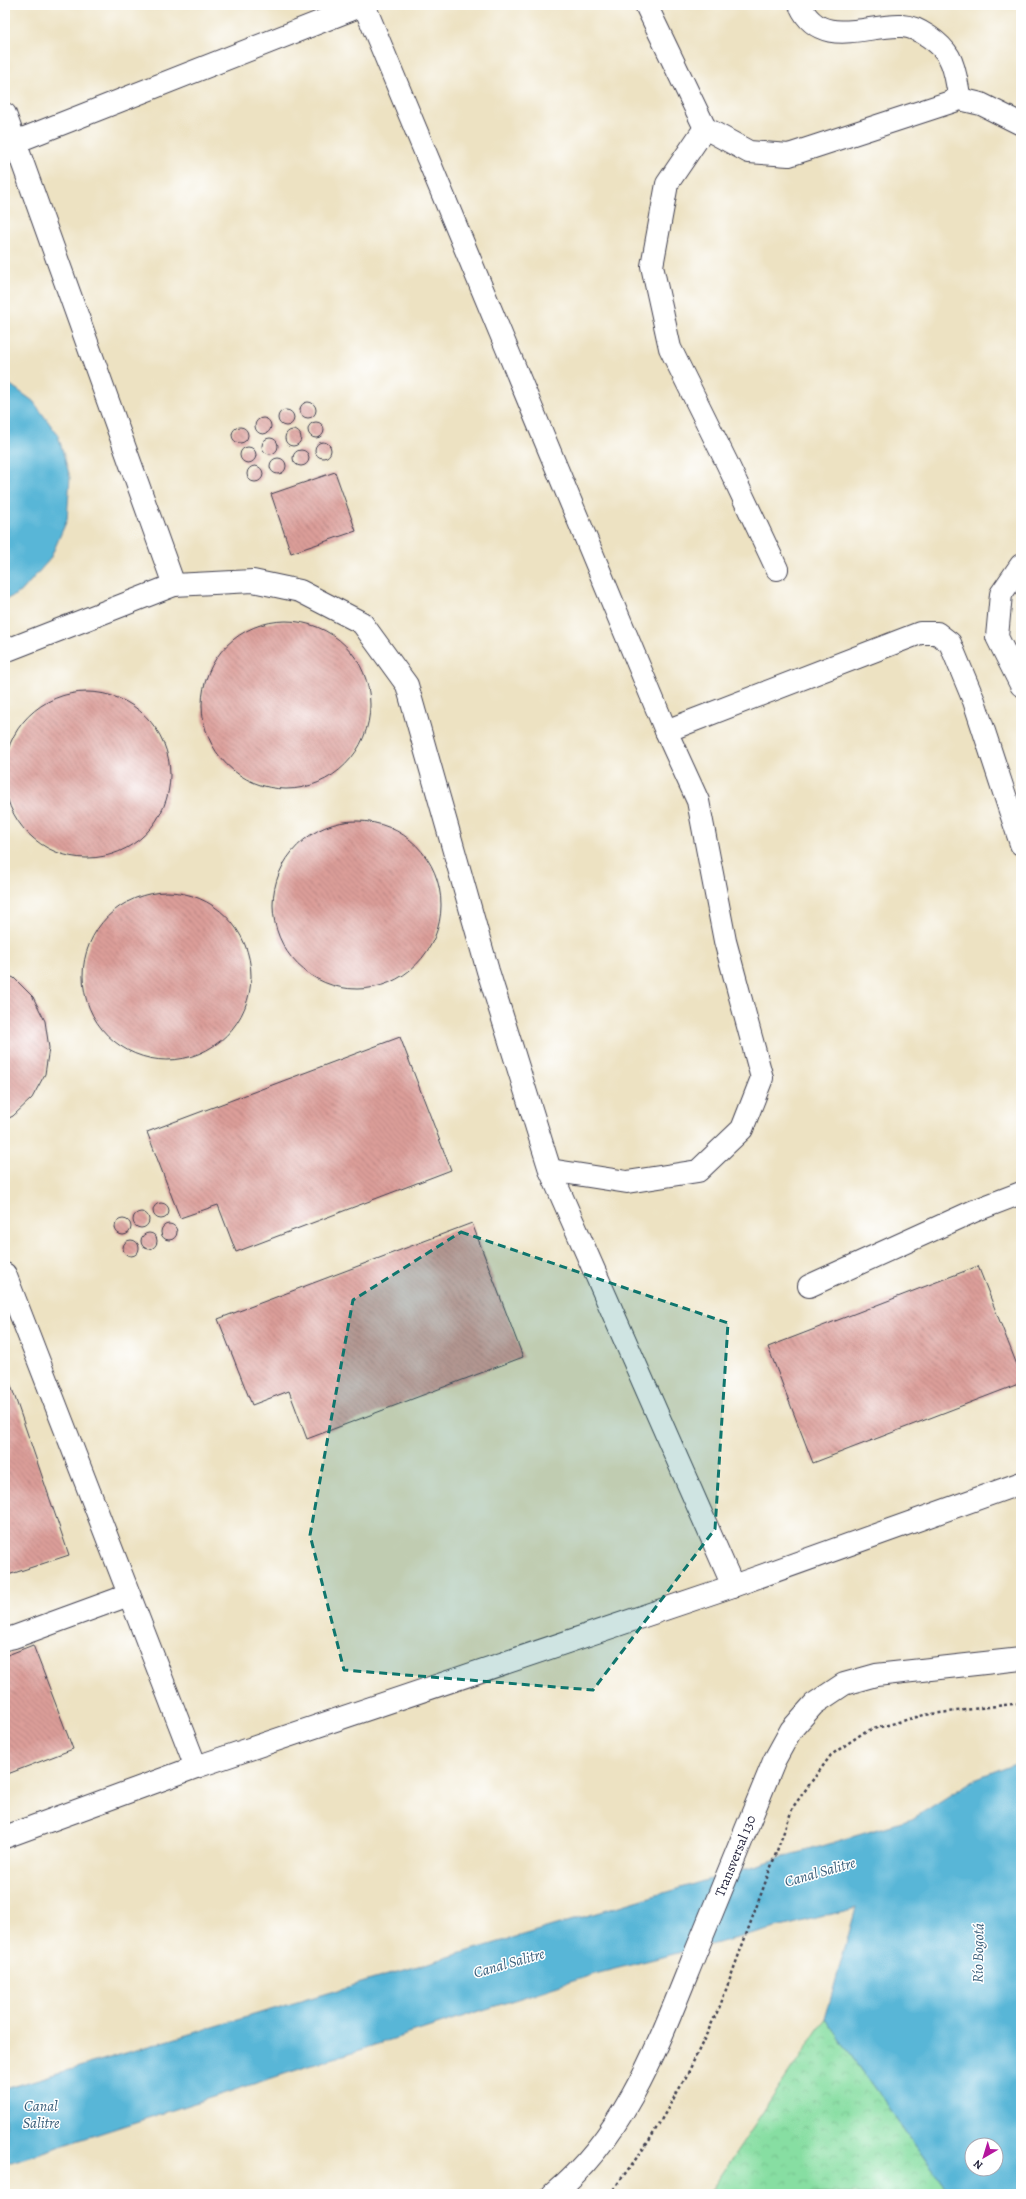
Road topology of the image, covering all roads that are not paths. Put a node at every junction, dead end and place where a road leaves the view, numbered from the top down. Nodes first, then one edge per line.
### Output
1 (363, 5) edge
2 (646, 5) edge
3 (800, 5) edge
4 (960, 99) junction
5 (5, 114) edge
6 (1021, 124) edge
7 (705, 128) junction
8 (15, 142) junction
9 (1021, 565) edge
10 (777, 569) dead end
11 (174, 585) junction
12 (5, 651) edge
13 (1021, 685) edge
14 (666, 731) junction
15 (1021, 844) edge
16 (550, 1170) junction
17 (1021, 1194) edge
18 (5, 1274) edge
19 (809, 1286) dead end
20 (1021, 1483) edge
21 (733, 1586) junction
22 (129, 1595) junction
23 (5, 1639) edge
24 (1021, 1660) edge
25 (196, 1767) junction
26 (5, 1837) edge
27 (553, 2194) edge

1 - 8 street
1 - 14 street
2 - 7 street
3 - 4 street
4 - 6 street
4 - 7 street
5 - 8 street
7 - 10 street
8 - 11 street
9 - 13 street
11 - 12 street
11 - 16 street
14 - 15 street
14 - 16 street
16 - 21 street
17 - 19 street
18 - 22 street
20 - 21 street
21 - 25 street
22 - 23 street
22 - 25 street
24 - 27 street, Transversal 130
25 - 26 street

